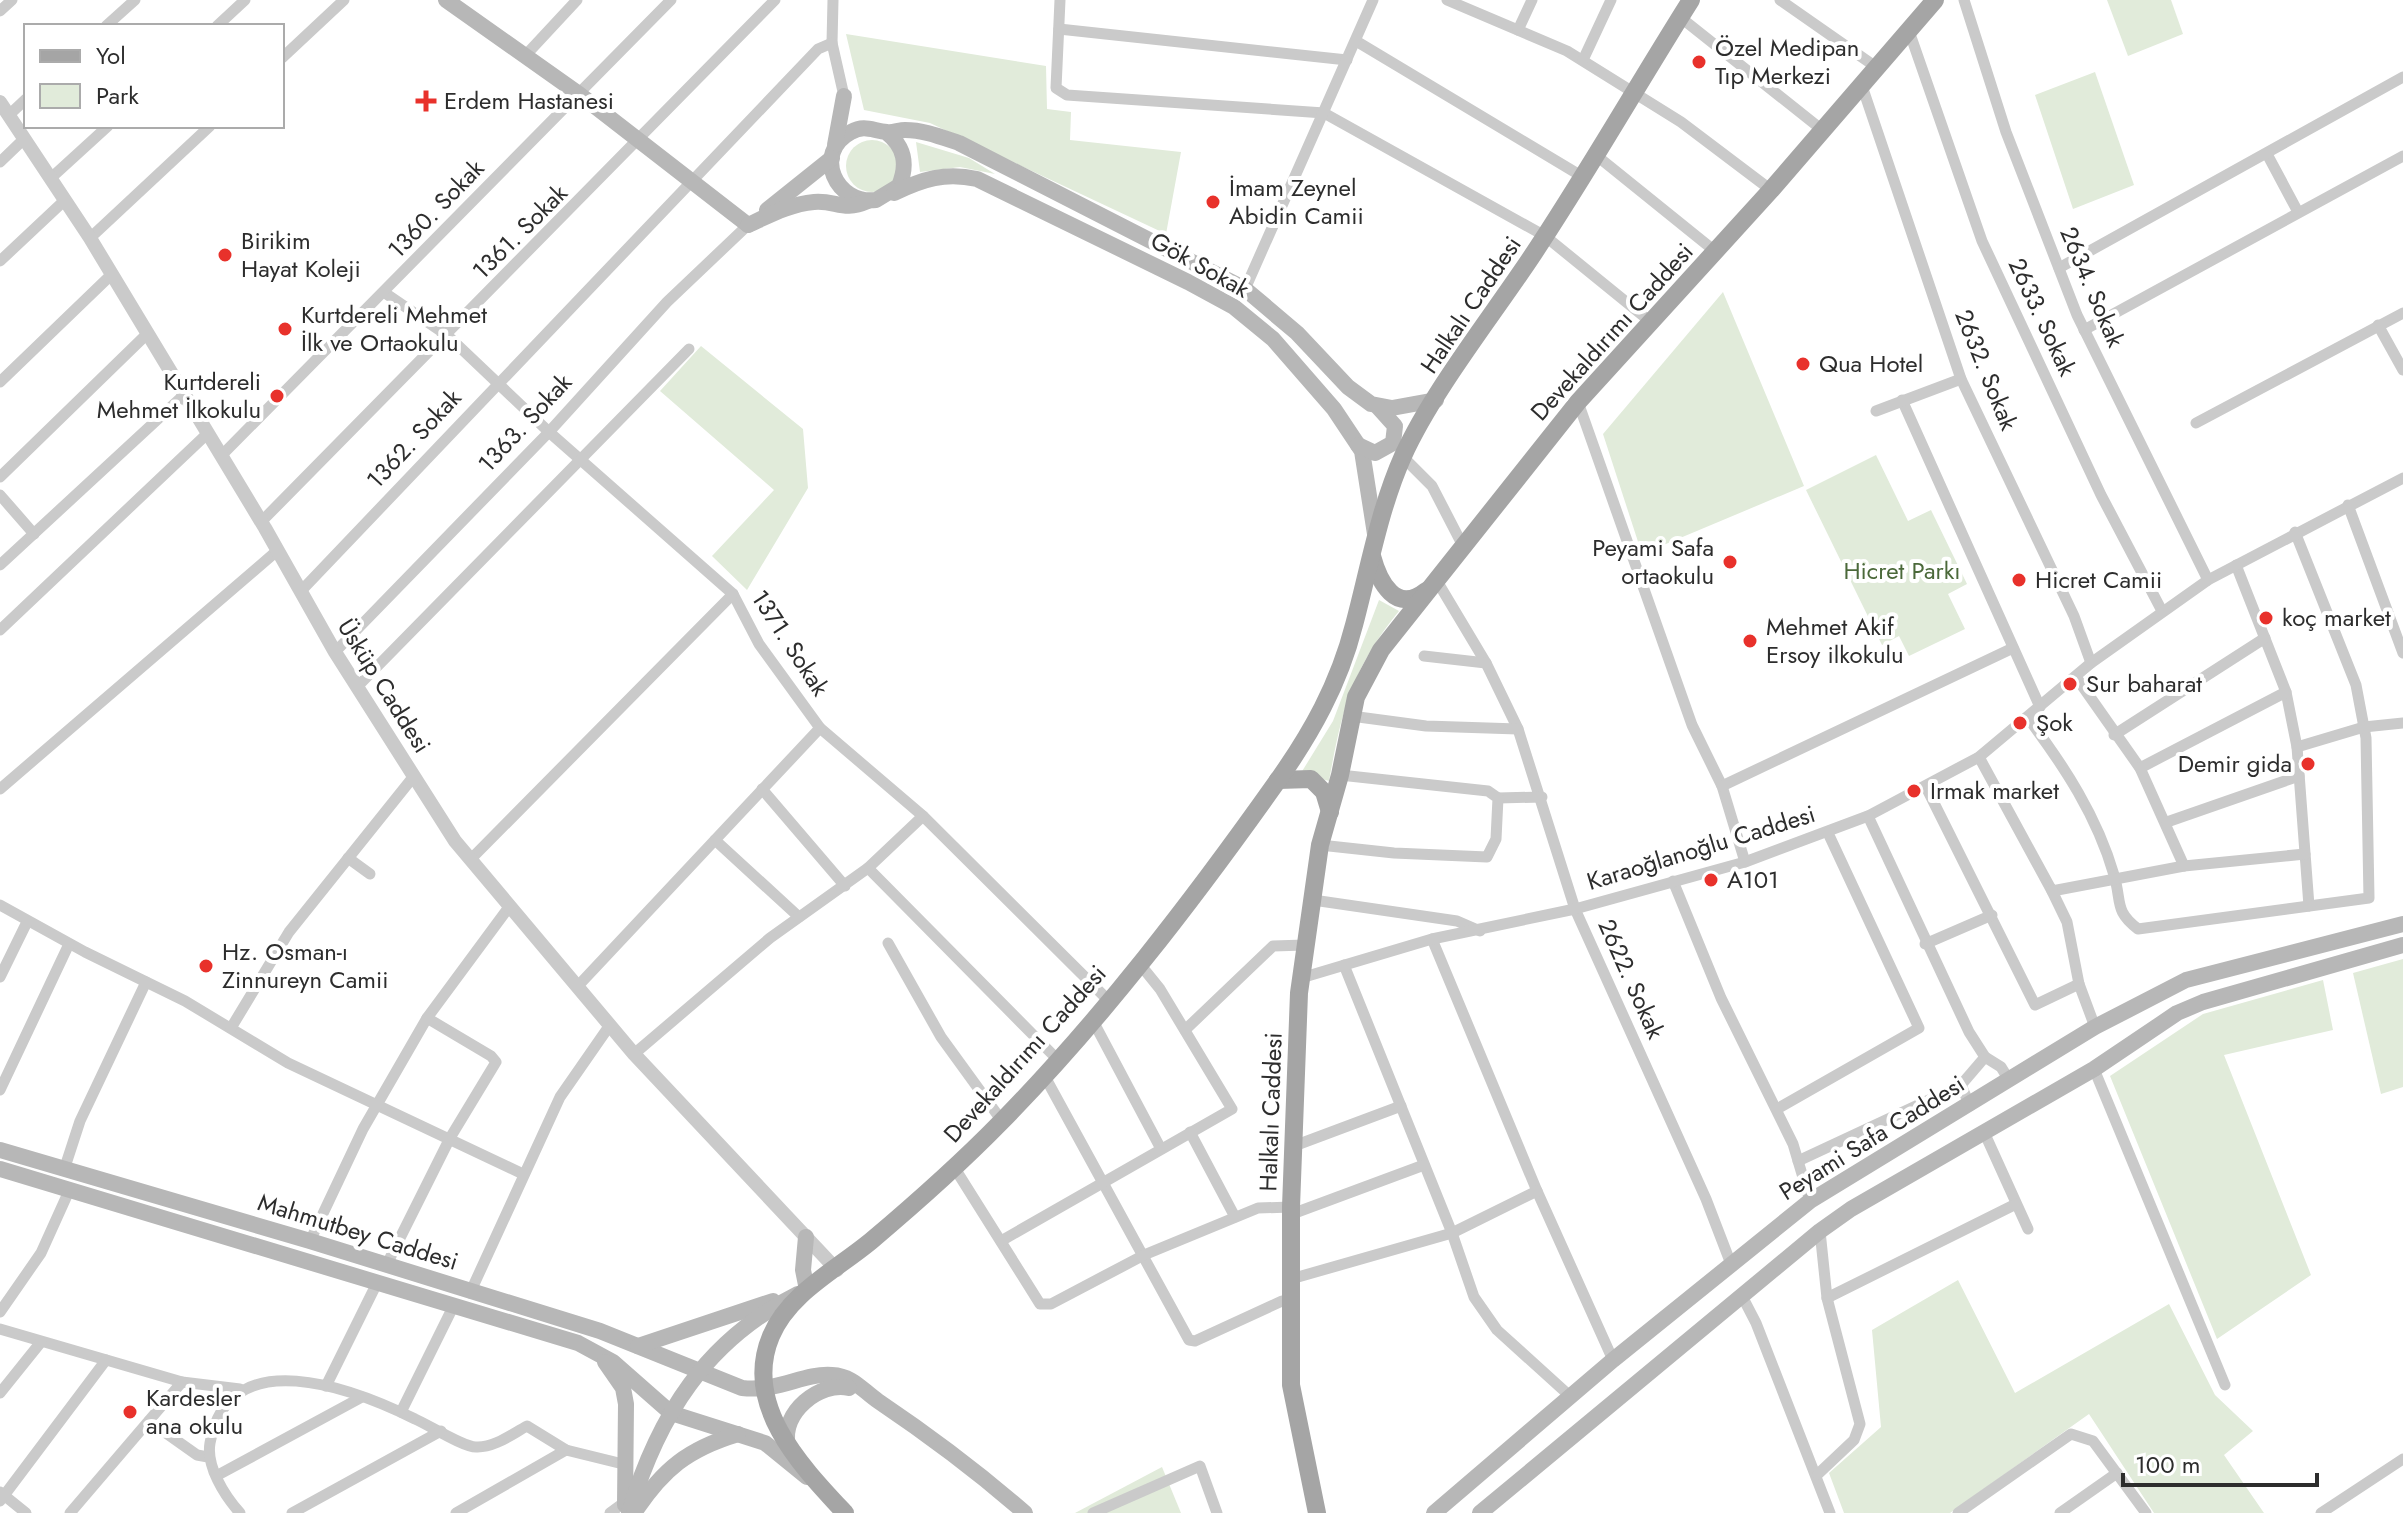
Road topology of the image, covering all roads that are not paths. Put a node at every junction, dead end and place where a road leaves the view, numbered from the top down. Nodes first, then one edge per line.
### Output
1 (12, 0) edge
2 (135, 0) edge
3 (245, 0) edge
4 (344, 0) edge
5 (446, 0) edge
6 (577, 0) edge
7 (671, 0) edge
8 (775, 0) edge
9 (833, 0) edge
10 (1060, 0) edge
11 (1373, 0) edge
12 (1449, 0) edge
13 (1532, 0) edge
14 (1611, 0) edge
15 (1691, 0) edge
16 (1780, 0) edge
17 (1935, 0) edge
18 (1964, 0) edge
19 (467, 6) edge
20 (0, 11) edge
21 (1680, 17) junction
22 (108, 24) edge
23 (219, 24) edge
24 (1059, 29) junction
25 (1518, 30) junction
26 (1909, 31) junction
27 (1356, 41) junction
28 (832, 43) junction
29 (284, 56) edge
30 (524, 57) junction
31 (1347, 60) junction
32 (1583, 60) junction
33 (1876, 67) junction
34 (2403, 77) edge
35 (1861, 83) junction
36 (1633, 91) junction
37 (579, 94) junction
38 (844, 96) junction
39 (24, 100) edge
40 (4, 109) edge
41 (1324, 113) junction
42 (106, 128) edge
43 (208, 128) edge
44 (1821, 129) junction
45 (881, 130) junction
46 (25, 138) junction
47 (640, 141) junction
48 (833, 154) junction
49 (2267, 154) junction
50 (1597, 156) junction
51 (2403, 156) edge
52 (0, 162) edge
53 (1583, 177) junction
54 (51, 178) junction
55 (696, 181) junction
56 (1771, 190) junction
57 (888, 195) junction
58 (65, 200) junction
59 (868, 201) junction
60 (2298, 212) junction
61 (1098, 213) junction
62 (748, 225) junction
63 (1088, 233) junction
64 (1545, 236) junction
65 (90, 238) junction
66 (1716, 252) junction
67 (0, 261) edge
68 (2059, 268) junction
69 (111, 275) junction
70 (1245, 289) junction
71 (385, 293) junction
72 (2403, 313) edge
73 (1652, 323) junction
74 (2378, 325) junction
75 (2084, 330) junction
76 (148, 333) junction
77 (448, 336) junction
78 (689, 349) dead end
79 (2403, 370) edge
80 (1961, 379) junction
81 (0, 382) edge
82 (497, 383) junction
83 (185, 394) junction
84 (1436, 400) junction
85 (1902, 400) junction
86 (1578, 402) junction
87 (1377, 406) junction
88 (1876, 411) dead end
89 (2196, 423) dead end
90 (549, 432) junction
91 (208, 433) junction
92 (1358, 445) junction
93 (221, 456) junction
94 (1403, 457) junction
95 (583, 460) junction
96 (0, 477) edge
97 (2403, 478) edge
98 (0, 495) edge
99 (2348, 505) junction
100 (261, 522) junction
101 (2295, 532) junction
102 (34, 534) junction
103 (1374, 545) junction
104 (1463, 546) junction
105 (278, 550) junction
106 (0, 565) edge
107 (2236, 565) junction
108 (2208, 580) junction
109 (1435, 583) junction
110 (301, 591) junction
111 (733, 594) junction
112 (2162, 611) junction
113 (0, 630) edge
114 (2265, 638) junction
115 (2013, 648) junction
116 (335, 652) junction
117 (2403, 653) edge
118 (1424, 656) dead end
119 (1343, 659) joint
120 (1486, 663) junction
121 (2091, 663) junction
122 (2076, 677) junction
123 (357, 687) junction
124 (2286, 692) junction
125 (2040, 707) junction
126 (1351, 716) junction
127 (2028, 718) junction
128 (2403, 723) edge
129 (2364, 727) junction
130 (820, 728) junction
131 (1518, 729) junction
132 (2114, 735) junction
133 (2297, 747) junction
134 (1979, 757) junction
135 (2140, 768) junction
136 (1340, 775) junction
137 (414, 776) junction
138 (2299, 776) junction
139 (1278, 780) junction
140 (1722, 786) junction
141 (1926, 787) junction
142 (0, 789) edge
143 (762, 789) junction
144 (1542, 797) junction
145 (1498, 798) junction
146 (1330, 812) junction
147 (923, 816) junction
148 (1868, 816) junction
149 (2167, 822) junction
150 (1828, 833) junction
151 (715, 840) junction
152 (1320, 845) junction
153 (2305, 854) junction
154 (348, 858) junction
155 (470, 860) junction
156 (1745, 862) junction
157 (2184, 866) junction
158 (868, 868) junction
159 (370, 874) dead end
160 (2115, 878) junction
161 (1673, 881) junction
162 (845, 886) junction
163 (2052, 891) junction
164 (1313, 900) junction
165 (0, 905) edge
166 (2309, 906) junction
167 (509, 907) junction
168 (1575, 909) junction
169 (1992, 915) junction
170 (799, 917) junction
171 (27, 922) junction
172 (2403, 924) edge
173 (1480, 931) junction
174 (1432, 939) junction
175 (888, 943) dead end
176 (69, 944) junction
177 (1925, 944) junction
178 (1305, 945) junction
179 (2403, 945) edge
180 (1139, 963) junction
181 (1344, 965) junction
182 (0, 977) edge
183 (1301, 978) junction
184 (146, 982) junction
185 (2079, 984) junction
186 (577, 987) junction
187 (1108, 1000) junction
188 (427, 1018) junction
189 (1092, 1019) junction
190 (610, 1025) junction
191 (2095, 1027) junction
192 (231, 1028) junction
193 (1185, 1030) junction
194 (634, 1054) junction
195 (1985, 1057) junction
196 (1057, 1059) junction
197 (2094, 1069) junction
198 (1044, 1075) junction
199 (2009, 1080) junction
200 (1961, 1085) junction
201 (0, 1090) edge
202 (1401, 1106) junction
203 (1970, 1106) junction
204 (376, 1107) junction
205 (1777, 1109) junction
206 (1002, 1121) junction
207 (1190, 1132) junction
208 (1984, 1132) junction
209 (450, 1138) junction
210 (1294, 1146) junction
211 (1161, 1149) junction
212 (0, 1150) edge
213 (1798, 1161) junction
214 (1424, 1165) junction
215 (954, 1167) junction
216 (0, 1169) edge
217 (64, 1170) junction
218 (523, 1174) junction
219 (1101, 1183) junction
220 (69, 1191) junction
221 (1537, 1191) junction
222 (1810, 1201) junction
223 (2016, 1204) junction
224 (1292, 1211) junction
225 (1235, 1217) junction
226 (2028, 1229) dead end
227 (1820, 1231) junction
228 (1452, 1233) junction
229 (806, 1237) junction
230 (310, 1241) junction
231 (1001, 1241) junction
232 (1144, 1255) junction
233 (1731, 1264) junction
234 (837, 1270) junction
235 (382, 1273) junction
236 (1291, 1279) junction
237 (807, 1290) junction
238 (470, 1293) junction
239 (1742, 1296) junction
240 (1827, 1298) junction
241 (1291, 1301) junction
242 (454, 1305) junction
243 (0, 1312) edge
244 (0, 1329) edge
245 (41, 1342) junction
246 (638, 1346) junction
247 (597, 1351) junction
248 (106, 1360) junction
249 (1613, 1360) junction
250 (698, 1370) junction
251 (182, 1382) junction
252 (2225, 1385) dead end
253 (326, 1386) junction
254 (240, 1389) junction
255 (765, 1390) junction
256 (0, 1393) edge
257 (869, 1395) junction
258 (362, 1397) junction
259 (1571, 1397) junction
260 (401, 1412) junction
261 (671, 1413) junction
262 (149, 1421) junction
263 (441, 1431) junction
264 (739, 1433) junction
265 (788, 1445) junction
266 (566, 1450) junction
267 (208, 1457) junction
268 (2403, 1459) edge
269 (627, 1465) junction
270 (2117, 1473) junction
271 (1818, 1474) junction
272 (218, 1475) junction
273 (826, 1492) junction
274 (1, 1496) edge
275 (628, 1510) edge
276 (1825, 1511) edge
277 (26, 1513) edge
278 (70, 1513) edge
279 (240, 1513) edge
280 (292, 1513) edge
281 (456, 1513) edge
282 (610, 1513) edge
283 (845, 1513) edge
284 (1025, 1513) edge
285 (1093, 1513) edge
286 (1217, 1513) edge
287 (1317, 1513) edge
288 (1434, 1513) edge
289 (1480, 1513) edge
290 (1958, 1513) edge
291 (2060, 1513) edge
292 (2146, 1513) edge
293 (2321, 1513) edge

1 - 20 street
2 - 22 street
3 - 23 street
4 - 29 street
5 - 19 main road
6 - 30 street
7 - 37 street, 1360. Sokak
8 - 47 street, 1361. Sokak
9 - 28 street
10 - 24 street
11 - 27 street
12 - 25 street
13 - 25 street
14 - 32 street
15 - 21 main road, Halkalı Caddesi
16 - 33 street
17 - 26 main road, Devekaldırımı Caddesi
18 - 68 street, 2634. Sokak
19 - 30 main road
21 - 36 main road, Halkalı Caddesi
21 - 44 street
24 - 31 street
24 - 41 street
25 - 32 street
26 - 33 main road, Devekaldırımı Caddesi
26 - 112 street, 2633. Sokak
27 - 31 street
27 - 53 street
28 - 38 street
28 - 55 street, 1362. Sokak
30 - 37 main road
31 - 41 street
32 - 36 street
33 - 35 main road, Devekaldırımı Caddesi
34 - 49 street
35 - 44 main road, Devekaldırımı Caddesi
35 - 80 street, 2632. Sokak
36 - 50 main road, Halkalı Caddesi
36 - 56 street
37 - 47 main road
37 - 71 street, 1360. Sokak
38 - 45 main road
38 - 48 main road
39 - 40 street
40 - 46 street, Üsküp Caddesi
41 - 64 street
41 - 70 street
42 - 54 street
43 - 65 street
44 - 56 main road, Devekaldırımı Caddesi
45 - 48 main road, Gök Sokak
45 - 57 main road
45 - 61 main road, Gök Sokak
46 - 52 street
46 - 54 street, Üsküp Caddesi
47 - 55 main road
47 - 77 street, 1361. Sokak
48 - 59 main road
48 - 62 main road, Gök Sokak
49 - 60 street
49 - 68 street
50 - 53 main road, Halkalı Caddesi
50 - 66 street
51 - 60 street
53 - 64 main road, Halkalı Caddesi
54 - 58 street, Üsküp Caddesi
55 - 62 main road
55 - 82 street, 1362. Sokak
56 - 66 main road, Devekaldırımı Caddesi
57 - 59 main road
57 - 63 main road, Gök Sokak
58 - 65 street, Üsküp Caddesi
58 - 67 street
59 - 62 main road
60 - 75 street
61 - 63 main road
61 - 70 main road, Gök Sokak
62 - 90 street, 1363. Sokak
63 - 92 main road, Gök Sokak
64 - 73 street
64 - 84 main road, Halkalı Caddesi
65 - 69 street, Üsküp Caddesi
66 - 73 main road, Devekaldırımı Caddesi
68 - 75 street, 2634. Sokak
69 - 76 street, Üsküp Caddesi
69 - 81 street
70 - 87 main road, Gök Sokak
71 - 77 street, 1371. Sokak
71 - 93 street, 1360. Sokak
72 - 74 street
73 - 86 main road, Devekaldırımı Caddesi
74 - 79 street
74 - 89 street
75 - 108 street, 2634. Sokak
76 - 83 street, Üsküp Caddesi
76 - 96 street
77 - 82 street, 1371. Sokak
77 - 100 street, 1361. Sokak
78 - 95 street
80 - 85 street
80 - 121 street, 2632. Sokak
82 - 90 street, 1371. Sokak
82 - 110 street, 1362. Sokak
83 - 91 street, Üsküp Caddesi
83 - 102 street
84 - 87 main road
84 - 94 main road, Halkalı Caddesi
85 - 88 street
85 - 115 street
86 - 104 main road, Devekaldırımı Caddesi
86 - 140 street
87 - 92 main road
90 - 95 street, 1371. Sokak
90 - 116 street, 1363. Sokak
91 - 93 street, Üsküp Caddesi
91 - 113 street
92 - 103 main road, Gök Sokak
93 - 100 street, Üsküp Caddesi
94 - 103 main road, Halkalı Caddesi
94 - 104 street
95 - 111 street, 1371. Sokak
95 - 123 street
97 - 99 street, Karaoğlanoğlu Caddesi
98 - 102 street
99 - 101 street, Karaoğlanoğlu Caddesi
99 - 117 street
100 - 105 street, Üsküp Caddesi
101 - 107 street, Karaoğlanoğlu Caddesi
101 - 129 street
102 - 106 street
103 - 109 main road
103 - 119 main road, Halkalı Caddesi
104 - 109 main road, Devekaldırımı Caddesi
105 - 110 street, Üsküp Caddesi
105 - 142 street
107 - 108 street, Karaoğlanoğlu Caddesi
107 - 114 street
108 - 112 street, Karaoğlanoğlu Caddesi
109 - 120 street, 2622. Sokak
109 - 126 main road, Devekaldırımı Caddesi
110 - 116 street, Üsküp Caddesi
111 - 130 street, 1371. Sokak
111 - 155 street
112 - 121 street, Karaoğlanoğlu Caddesi
114 - 124 street
114 - 132 street
115 - 125 street
115 - 140 street
116 - 123 street, Üsküp Caddesi
118 - 120 street
119 - 139 main road, Devekaldırımı Caddesi
120 - 131 street, 2622. Sokak
121 - 122 street, Karaoğlanoğlu Caddesi
122 - 125 street, Karaoğlanoğlu Caddesi
122 - 132 street
123 - 137 street, Üsküp Caddesi
124 - 133 street
124 - 135 street
125 - 127 street, Karaoğlanoğlu Caddesi
126 - 131 street
126 - 136 main road, Halkalı Caddesi
127 - 134 street, Karaoğlanoğlu Caddesi
127 - 160 street
128 - 129 street
129 - 133 street
129 - 166 street
130 - 143 street
130 - 147 street, 1371. Sokak
131 - 144 street, 2622. Sokak
132 - 135 street
133 - 138 street
134 - 141 street, Karaoğlanoğlu Caddesi
134 - 163 street
135 - 149 street
136 - 145 street
136 - 146 main road, Halkalı Caddesi
137 - 154 street
137 - 155 street, Üsküp Caddesi
138 - 149 street
138 - 153 street
139 - 146 main road
139 - 180 main road, Devekaldırımı Caddesi
140 - 156 street
141 - 148 street, Karaoğlanoğlu Caddesi
141 - 169 street
143 - 151 street
143 - 162 street
144 - 145 street
144 - 168 street, 2622. Sokak
145 - 152 street
146 - 152 main road, Halkalı Caddesi
147 - 158 street
147 - 187 street, 1371. Sokak
148 - 150 street, Karaoğlanoğlu Caddesi
148 - 177 street
149 - 157 street
150 - 156 street, Karaoğlanoğlu Caddesi
150 - 205 street
151 - 170 street
151 - 186 street
152 - 164 main road, Halkalı Caddesi
153 - 157 street
153 - 166 street
154 - 159 street
154 - 192 street
155 - 167 street, Üsküp Caddesi
156 - 161 street, Karaoğlanoğlu Caddesi
157 - 160 street
158 - 162 street
158 - 196 street
160 - 163 street
160 - 166 street
161 - 168 street, Karaoğlanoğlu Caddesi
161 - 205 street
162 - 170 street
163 - 185 street
164 - 173 street
164 - 178 main road, Halkalı Caddesi
165 - 171 street
167 - 186 street, Üsküp Caddesi
167 - 188 street
168 - 173 street, Karaoğlanoğlu Caddesi
168 - 233 street, 2622. Sokak
169 - 177 street
169 - 185 street
170 - 194 street
171 - 176 street
171 - 182 street
172 - 191 main road, Peyami Safa Caddesi
173 - 174 street, Karaoğlanoğlu Caddesi
174 - 181 street, Karaoğlanoğlu Caddesi
174 - 221 street
175 - 206 street
176 - 184 street
176 - 201 street
177 - 195 street
178 - 183 main road, Halkalı Caddesi
178 - 193 street
179 - 197 main road, Peyami Safa Caddesi
180 - 187 main road, Devekaldırımı Caddesi
180 - 193 street
181 - 183 street, Karaoğlanoğlu Caddesi
181 - 202 street
183 - 210 main road, Halkalı Caddesi
184 - 192 street
184 - 217 street
185 - 191 street
186 - 190 street, Üsküp Caddesi
187 - 189 main road, Devekaldırımı Caddesi
188 - 204 street
188 - 209 street
189 - 196 main road, Devekaldırımı Caddesi
189 - 211 street
190 - 194 street, Üsküp Caddesi
190 - 218 street
191 - 199 main road, Peyami Safa Caddesi
192 - 204 street
193 - 207 street
194 - 229 street, Üsküp Caddesi
195 - 199 street
195 - 200 street
196 - 198 main road, Devekaldırımı Caddesi
197 - 208 main road, Peyami Safa Caddesi
197 - 252 street
198 - 206 main road, Devekaldırımı Caddesi
198 - 219 street
199 - 203 main road, Peyami Safa Caddesi
200 - 203 street
200 - 213 street
202 - 210 street
202 - 214 street
203 - 222 main road, Peyami Safa Caddesi
204 - 209 street
204 - 230 street
205 - 213 street
206 - 215 main road, Devekaldırımı Caddesi
207 - 211 street
207 - 225 street
208 - 223 street
208 - 227 main road, Peyami Safa Caddesi
209 - 218 street
209 - 235 street
210 - 224 main road, Halkalı Caddesi
211 - 219 street
212 - 217 main road, Mahmutbey Caddesi
213 - 222 street
214 - 224 street
214 - 228 street
215 - 231 street
215 - 234 main road, Devekaldırımı Caddesi
216 - 220 main road, Mahmutbey Caddesi
217 - 230 main road, Mahmutbey Caddesi
218 - 238 street
219 - 231 street
219 - 232 street
220 - 235 main road, Mahmutbey Caddesi
220 - 243 street
221 - 228 street
221 - 249 street
222 - 233 main road, Peyami Safa Caddesi
223 - 226 street
223 - 240 street
224 - 225 street
224 - 236 main road, Halkalı Caddesi
225 - 232 street
227 - 239 main road, Peyami Safa Caddesi
227 - 240 street
228 - 236 street
228 - 259 street
229 - 234 street, Üsküp Caddesi
229 - 237 main road
230 - 235 main road, Mahmutbey Caddesi
231 - 232 street
232 - 241 street
233 - 249 main road, Peyami Safa Caddesi
234 - 237 main road, Devekaldırımı Caddesi
235 - 238 main road, Mahmutbey Caddesi
235 - 242 main road, Mahmutbey Caddesi
235 - 253 street
236 - 241 main road, Halkalı Caddesi
237 - 246 main road
237 - 250 main road, Devekaldırımı Caddesi
237 - 255 main road
238 - 246 main road, Mahmutbey Caddesi
239 - 271 street
239 - 289 main road, Peyami Safa Caddesi
240 - 271 street
241 - 287 main road, Halkalı Caddesi
242 - 247 main road, Mahmutbey Caddesi
242 - 260 street
244 - 245 street
245 - 248 street
245 - 256 street
246 - 250 main road, Mahmutbey Caddesi
247 - 261 main road, Mahmutbey Caddesi
247 - 269 main road
248 - 251 street
248 - 274 street
249 - 259 main road, Peyami Safa Caddesi
250 - 255 main road
250 - 261 main road, Devekaldırımı Caddesi
251 - 254 street
251 - 262 street
253 - 254 street
253 - 258 street
254 - 267 street
255 - 257 main road
255 - 265 main road
257 - 265 main road
257 - 284 main road
258 - 260 street
258 - 272 street
259 - 288 main road, Peyami Safa Caddesi
260 - 263 street
261 - 264 main road
261 - 275 main road, Devekaldırımı Caddesi
262 - 267 street
262 - 278 street
263 - 266 street
263 - 280 street
264 - 273 main road
264 - 275 main road
265 - 273 main road
266 - 269 street
266 - 281 street
267 - 272 street
268 - 293 street
269 - 275 main road
270 - 290 street
270 - 291 street
270 - 292 street
271 - 276 street
272 - 279 street
273 - 283 main road
274 - 277 street
275 - 282 street
285 - 286 street

